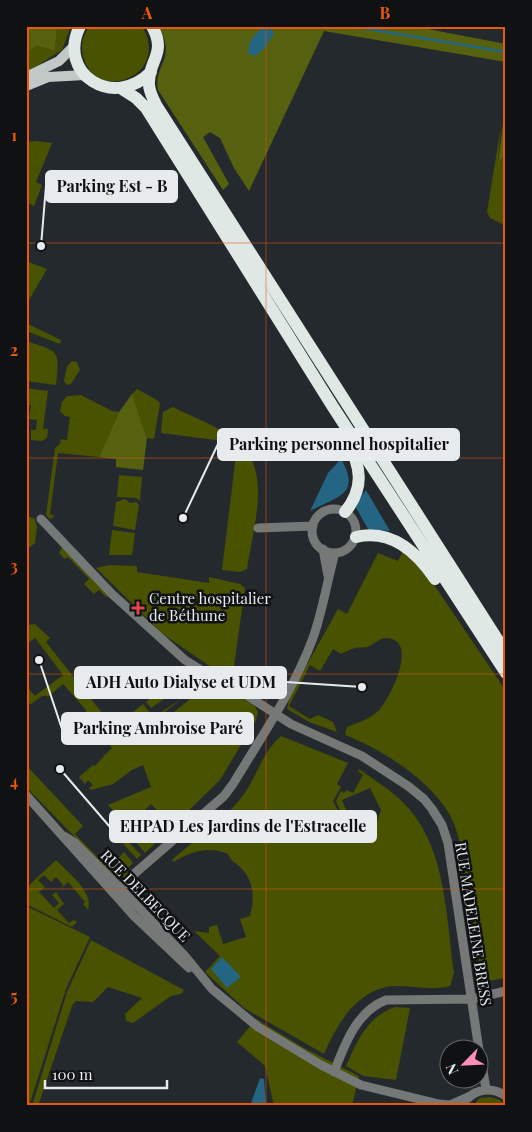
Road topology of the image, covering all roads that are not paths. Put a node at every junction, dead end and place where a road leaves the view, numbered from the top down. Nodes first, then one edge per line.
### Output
1 (80, 26) edge
2 (152, 26) edge
3 (74, 46) junction
4 (151, 72) junction
5 (85, 75) junction
6 (26, 77) edge
7 (26, 86) edge
8 (122, 89) junction
9 (319, 385) junction
10 (345, 512) junction
11 (41, 519) dead end
12 (313, 526) junction
13 (294, 527) junction
14 (258, 528) dead end
15 (314, 537) junction
16 (356, 537) junction
17 (322, 549) junction
18 (335, 553) junction
19 (328, 577) junction
20 (484, 641) junction
21 (506, 652) edge
22 (506, 673) edge
23 (276, 714) junction
24 (26, 795) edge
25 (118, 891) junction
26 (506, 991) edge
27 (472, 1000) junction
28 (477, 1040) edge
29 (334, 1072) junction
30 (484, 1090) edge
31 (489, 1090) edge
32 (505, 1095) edge
33 (470, 1096) junction
34 (450, 1105) edge
35 (463, 1106) edge

1 - 3 highway
2 - 4 highway
3 - 5 highway
3 - 6 main road
4 - 8 highway
4 - 21 highway
5 - 7 main road
5 - 8 highway
8 - 9 highway
9 - 10 highway
9 - 20 highway
10 - 12 street
10 - 16 street
11 - 23 street, RUE MADELEINE BRESS
12 - 13 street
12 - 15 street
13 - 14 street
13 - 15 street
15 - 17 street
16 - 18 street
16 - 20 highway
17 - 18 street
17 - 19 street
18 - 19 street
19 - 23 street
20 - 22 highway
23 - 25 street
23 - 27 street, RUE MADELEINE BRESS
24 - 25 street, RUE DELBECQUE
25 - 29 street, RUE DELBECQUE
26 - 27 street
27 - 28 street, RUE MADELEINE BRESS
27 - 29 street
29 - 34 street, RUE DELBECQUE
30 - 33 street, RUE DELBECQUE
31 - 32 street
33 - 34 street, RUE DELBECQUE
33 - 35 street

